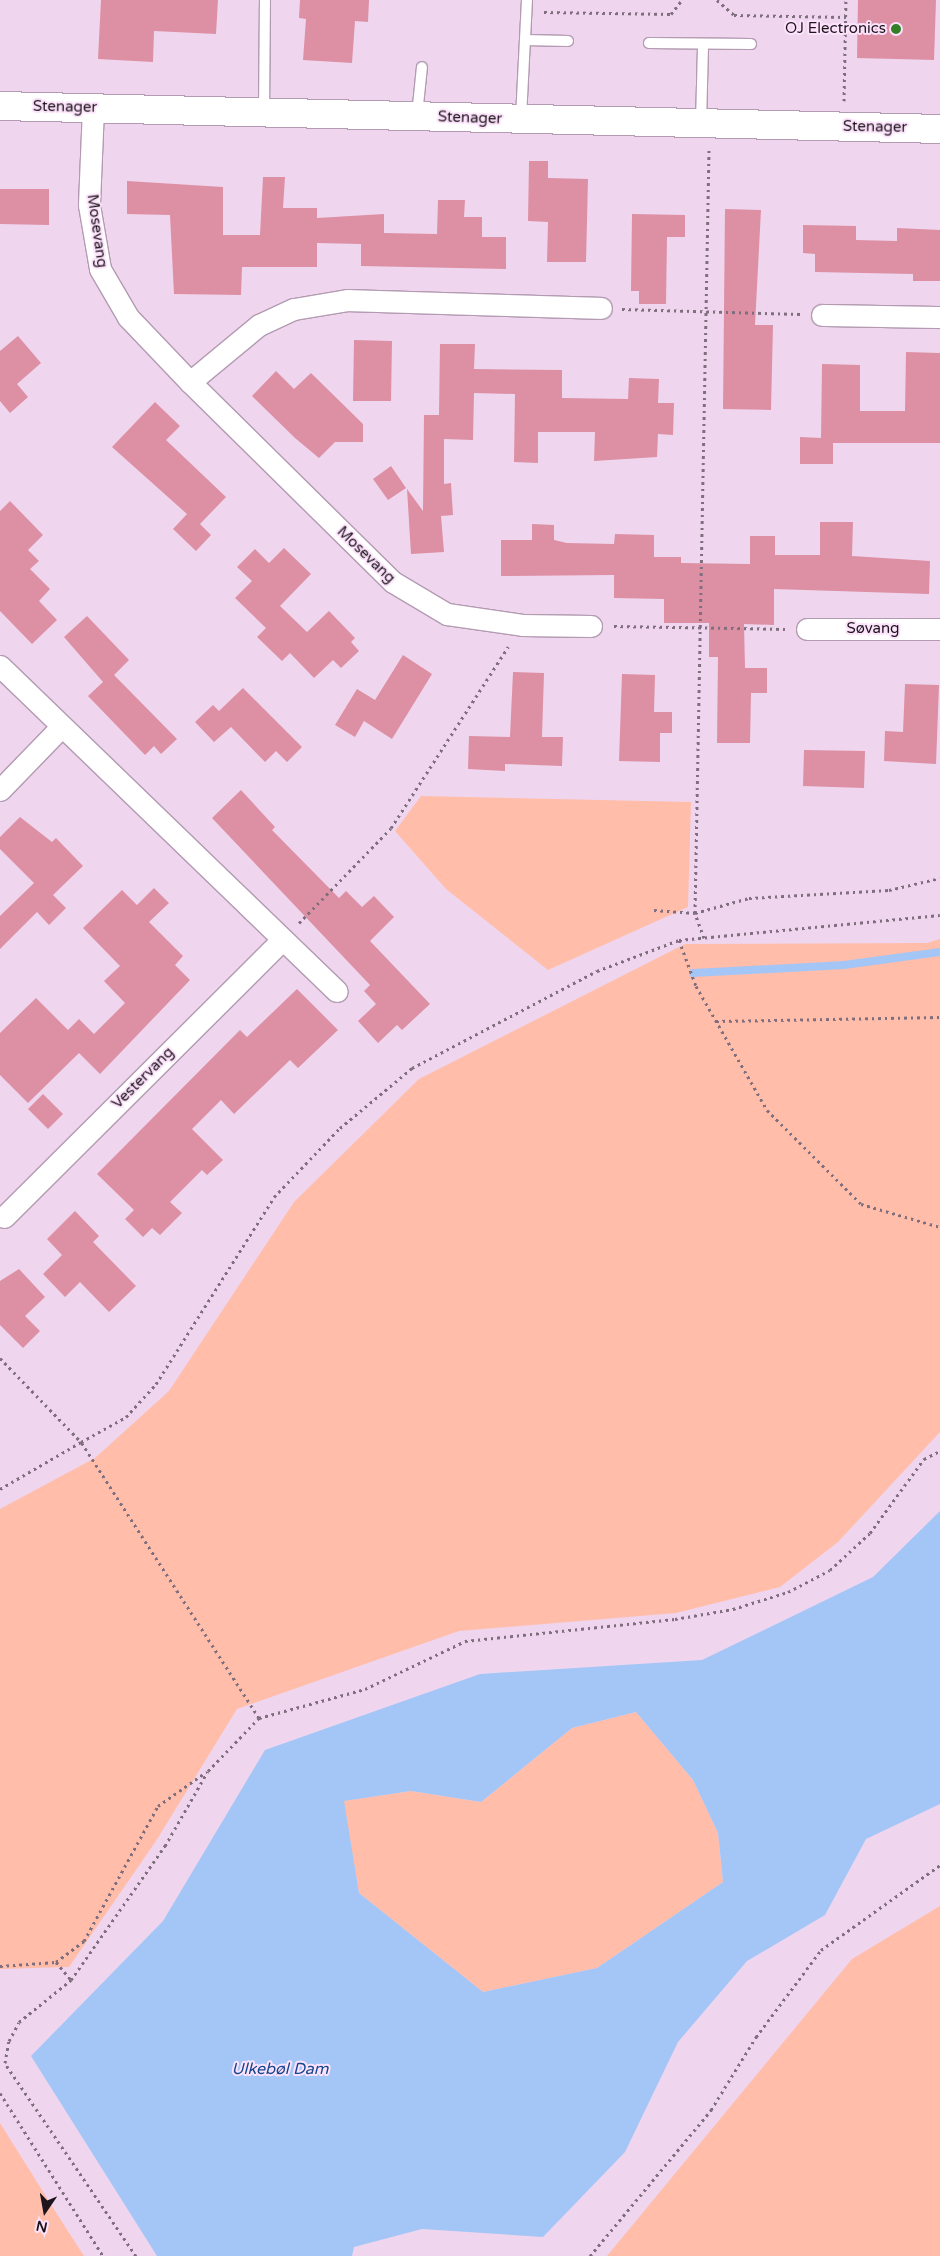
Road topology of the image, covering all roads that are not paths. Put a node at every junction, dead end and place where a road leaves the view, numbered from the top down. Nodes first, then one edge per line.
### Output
1 (264, 0) edge
2 (527, 0) edge
3 (525, 40) junction
4 (568, 41) dead end
5 (649, 43) dead end
6 (703, 44) junction
7 (751, 44) dead end
8 (422, 67) dead end
9 (0, 106) edge
10 (93, 108) junction
11 (264, 112) junction
12 (417, 116) junction
13 (521, 119) junction
14 (705, 123) junction
15 (940, 129) edge
16 (602, 308) road end
17 (822, 315) road end
18 (940, 317) edge
19 (190, 382) junction
20 (591, 626) road end
21 (806, 629) road end
22 (940, 629) edge
23 (0, 666) edge
24 (61, 727) junction
25 (0, 790) edge
26 (282, 940) junction
27 (337, 992) dead end
28 (4, 1217) dead end

1 - 11 lane
2 - 3 lane
3 - 4 lane
3 - 13 lane
5 - 6 lane
6 - 7 lane
6 - 14 lane
8 - 12 lane
9 - 10 street, Stenager
10 - 11 street, Stenager
10 - 19 street, Mosevang
11 - 12 street, Stenager
12 - 13 street, Stenager
13 - 14 street, Stenager
14 - 15 street, Stenager
16 - 19 street
17 - 18 street
19 - 20 street, Mosevang
21 - 22 street, Søvang
23 - 24 street
24 - 25 street
24 - 26 street
26 - 27 street
26 - 28 street, Vestervang

